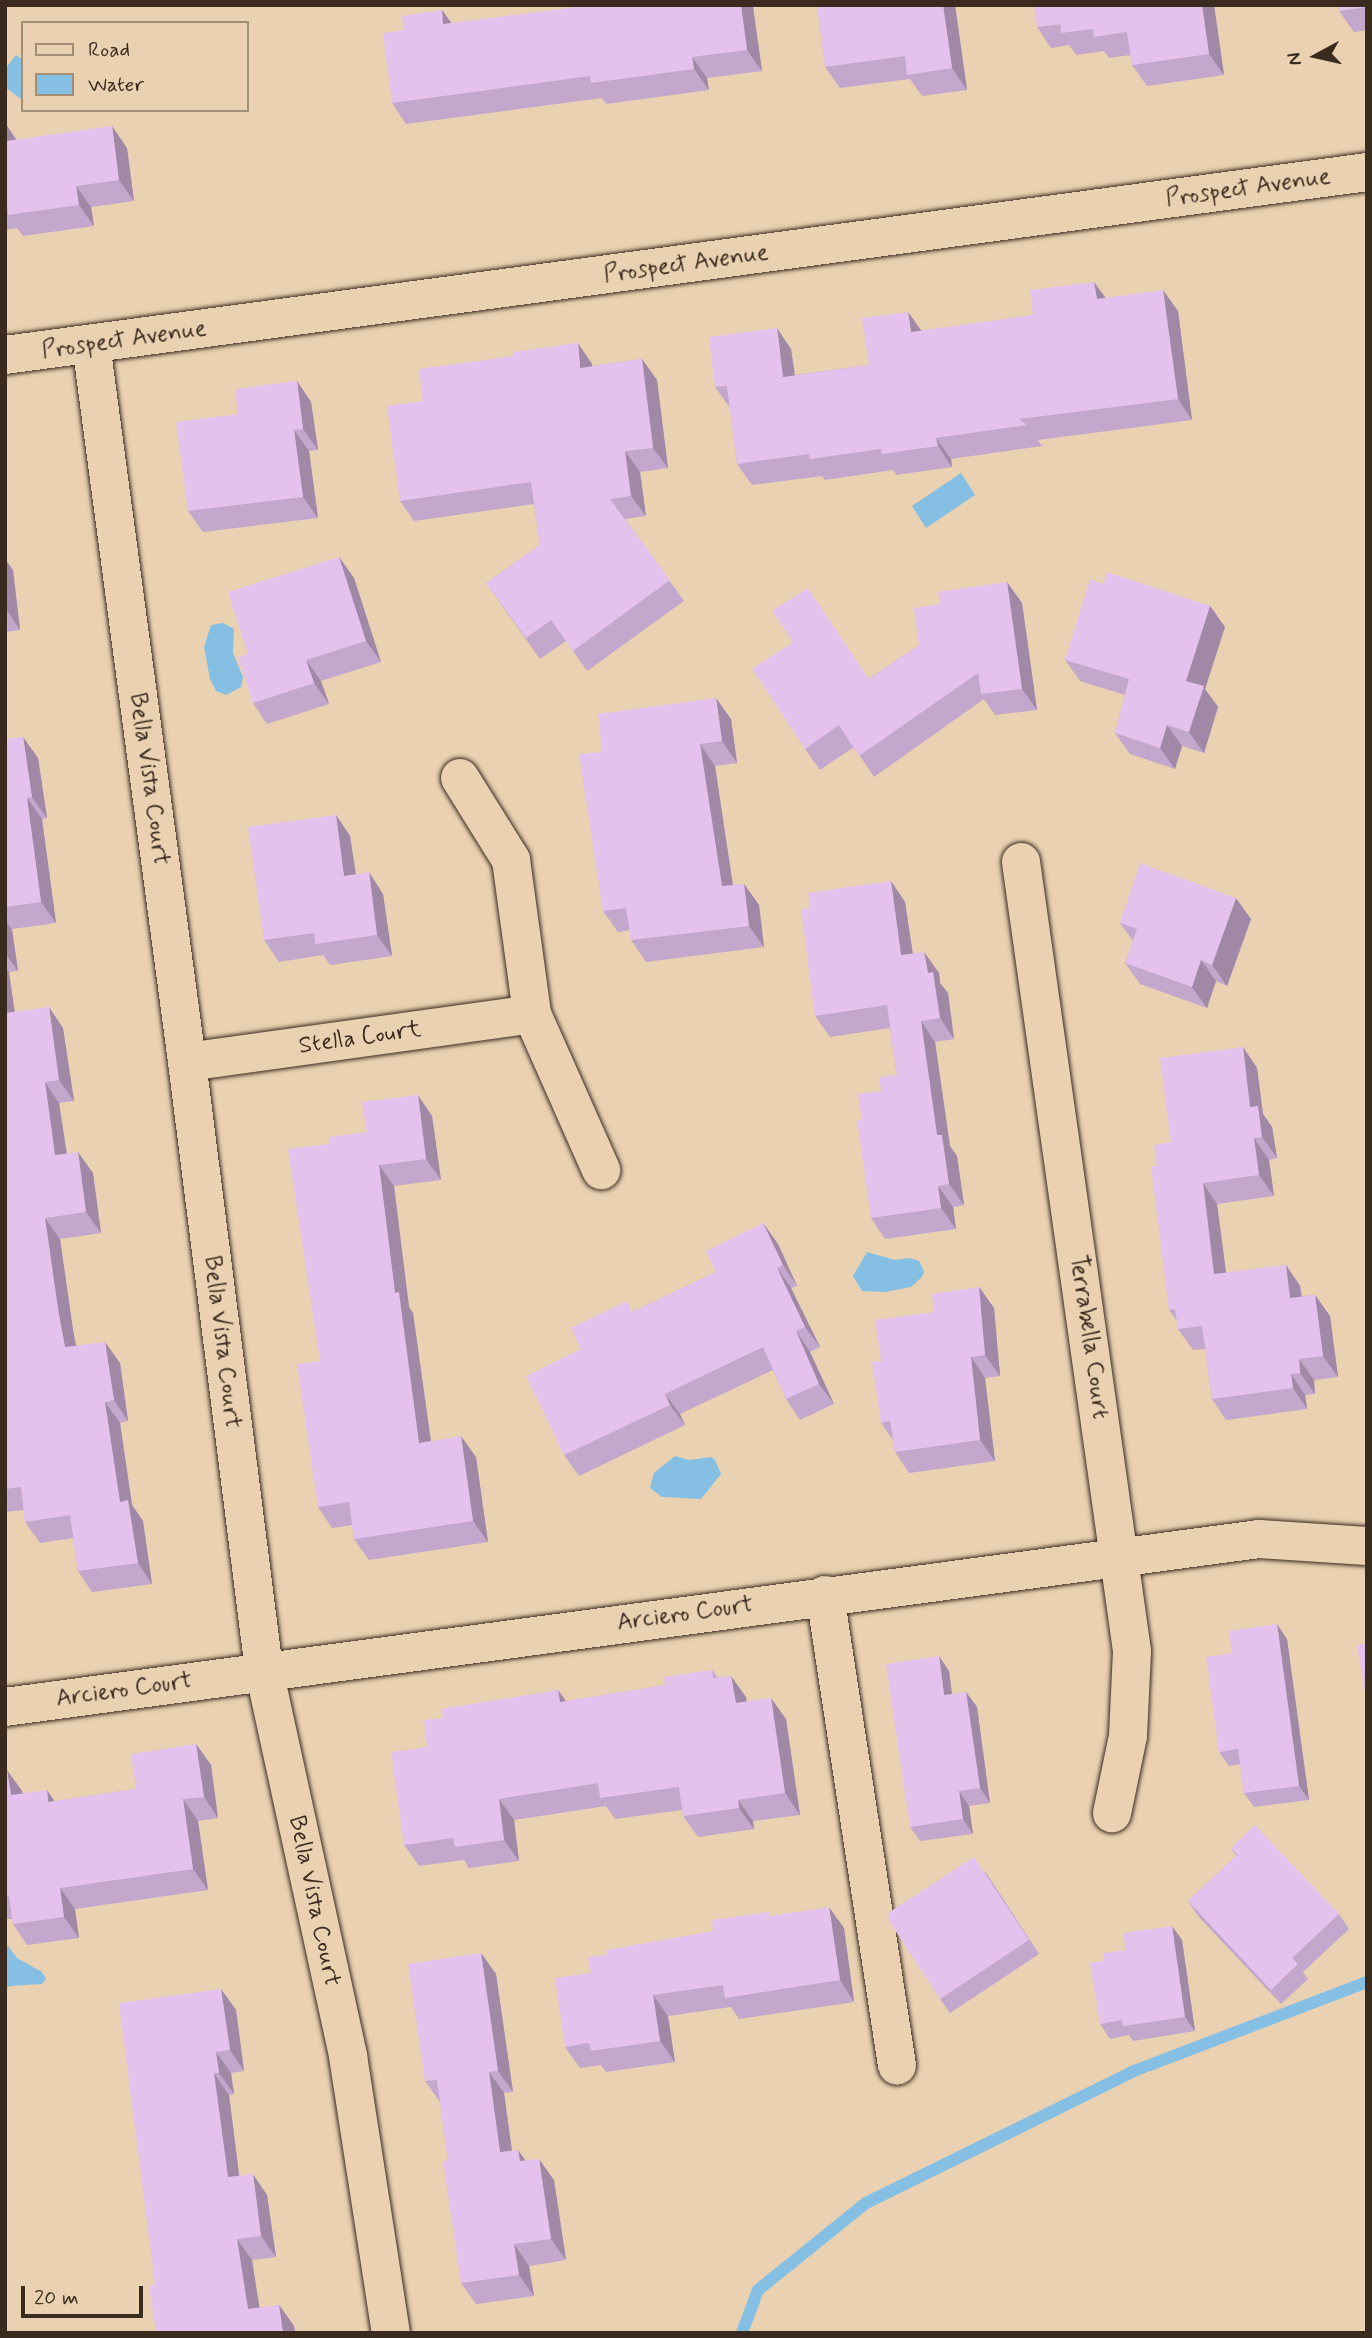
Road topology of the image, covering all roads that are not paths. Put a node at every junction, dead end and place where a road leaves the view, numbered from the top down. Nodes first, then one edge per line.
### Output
1 (1367, 172) edge
2 (91, 344) junction
3 (5, 355) edge
4 (460, 778) dead end
5 (1021, 862) dead end
6 (532, 1014) junction
7 (187, 1062) junction
8 (601, 1170) dead end
9 (1367, 1546) edge
10 (1120, 1556) junction
11 (825, 1595) junction
12 (264, 1670) junction
13 (5, 1707) edge
14 (1112, 1813) dead end
15 (897, 2066) dead end
16 (391, 2333) edge

1 - 2 street, Prospect Avenue
2 - 3 street, Prospect Avenue
2 - 7 street, Bella Vista Court
4 - 6 street
5 - 10 street, Terrabella Court
6 - 7 street, Stella Court
6 - 8 street
7 - 12 street, Bella Vista Court
9 - 10 street, Arciero Court
10 - 11 street, Arciero Court
10 - 14 street, Terrabella Court
11 - 12 street, Arciero Court
11 - 15 street
12 - 13 street, Arciero Court
12 - 16 street, Bella Vista Court

